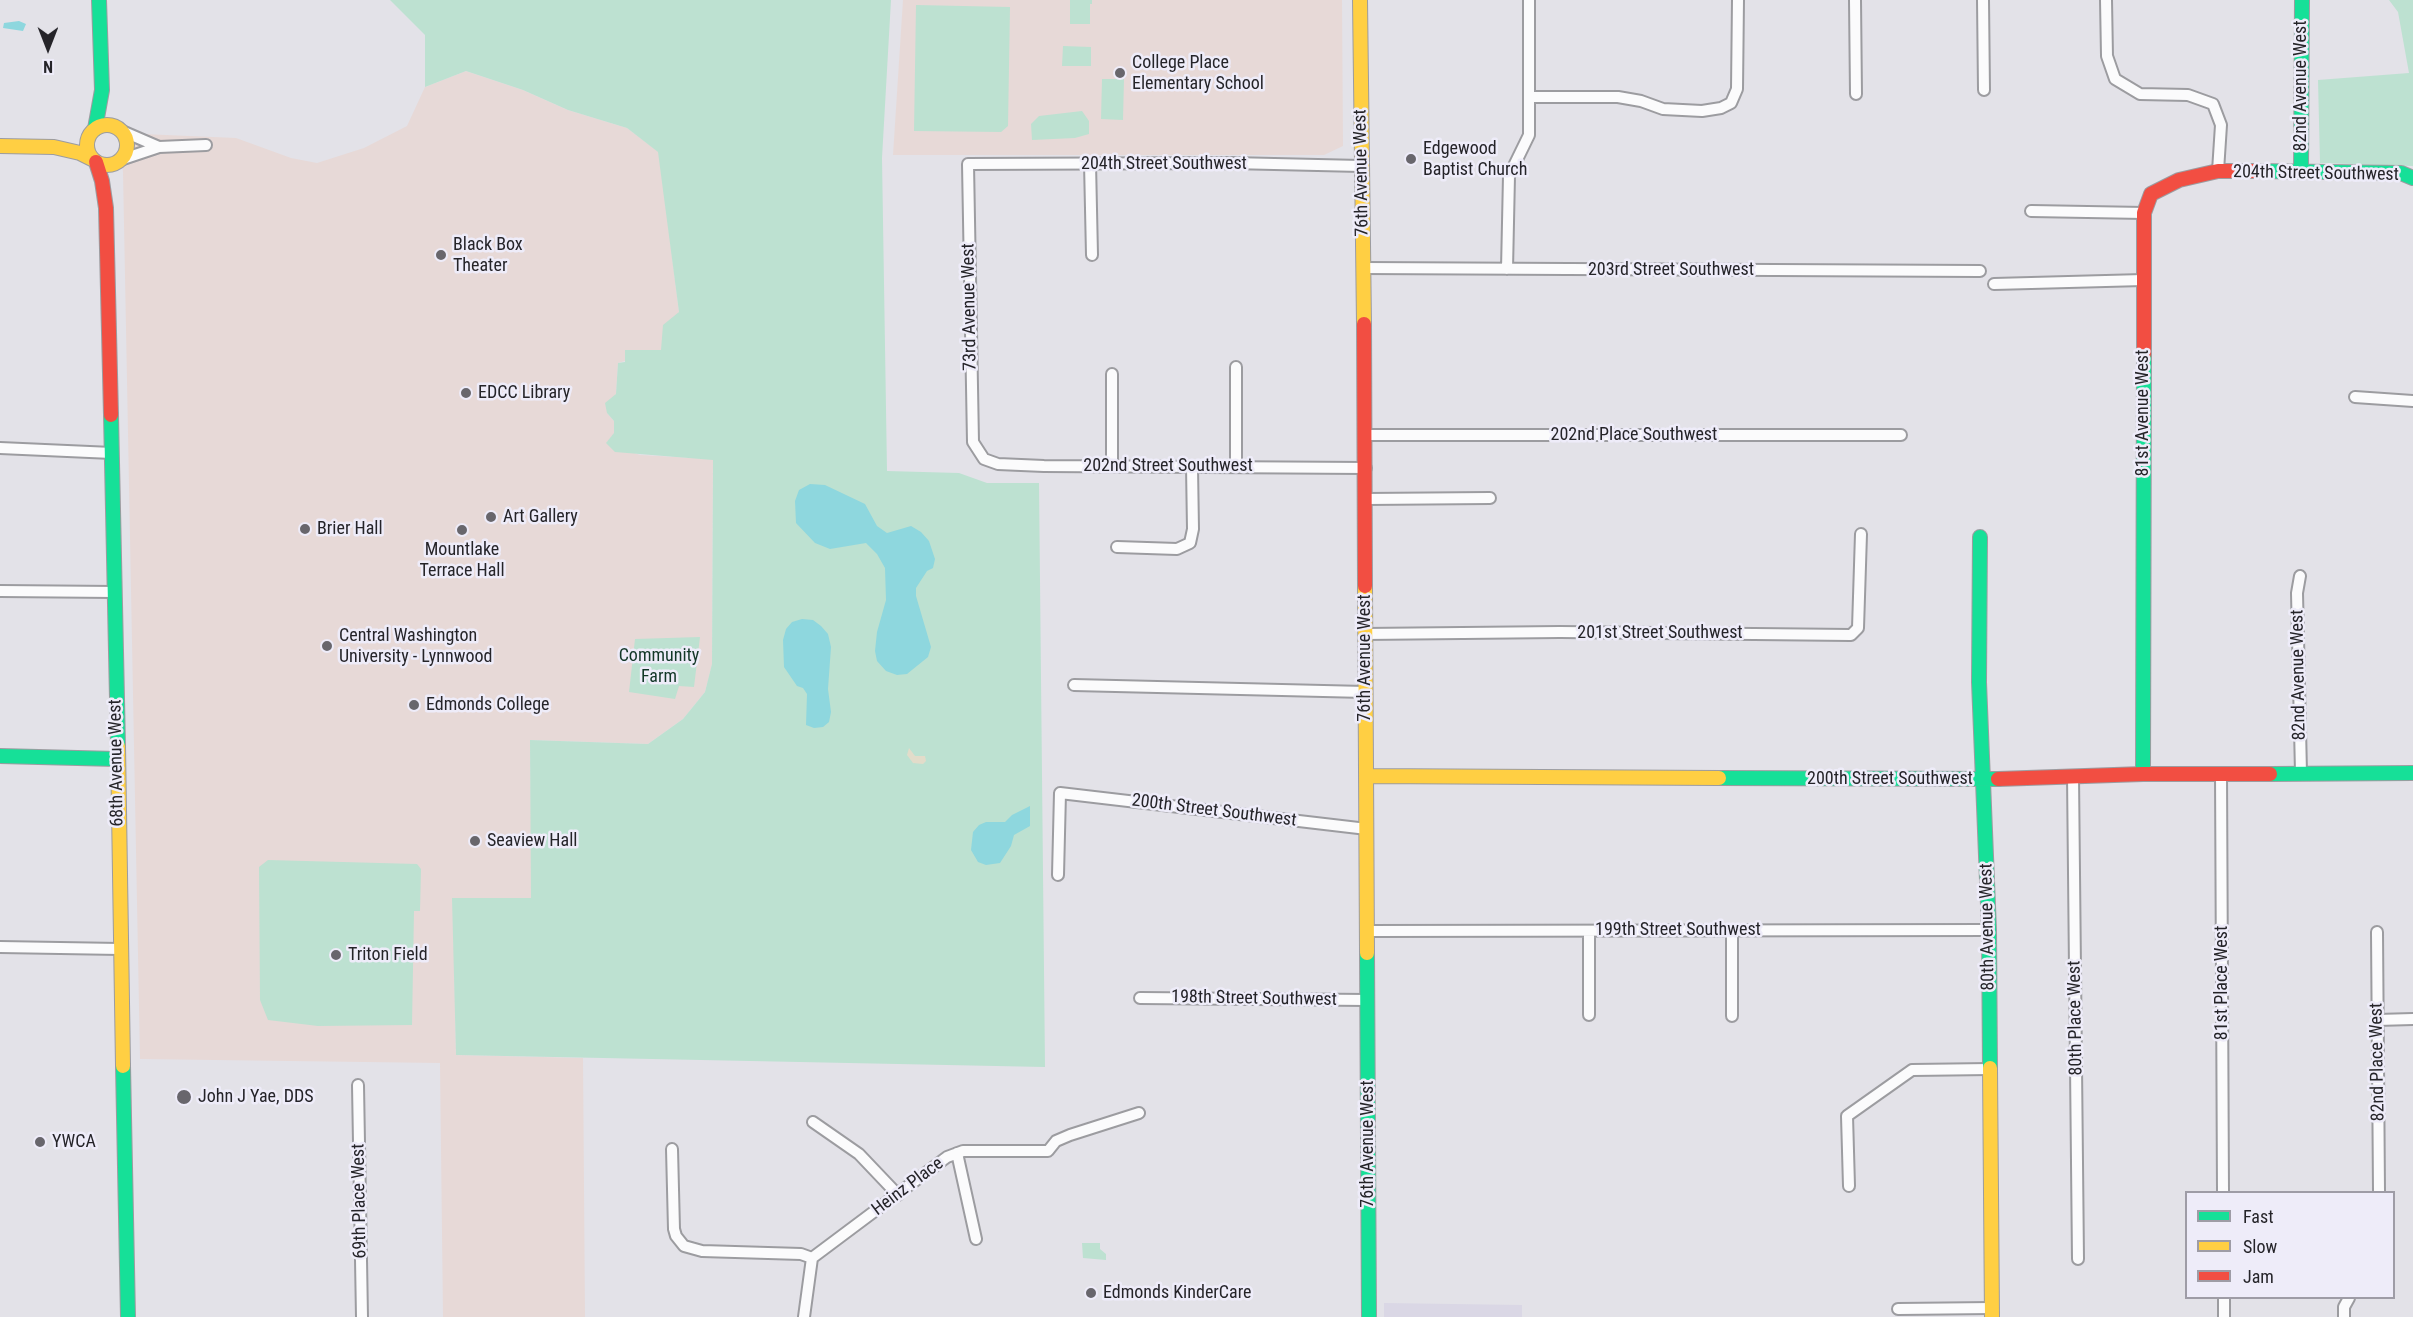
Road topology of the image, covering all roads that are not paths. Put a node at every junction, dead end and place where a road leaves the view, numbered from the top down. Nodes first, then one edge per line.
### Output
1 (99, 0) edge
2 (1360, 0) edge
3 (1528, 0) edge
4 (1738, 0) edge
5 (1855, 0) edge
6 (1983, 0) edge
7 (2106, 0) edge
8 (2302, 0) edge
9 (102, 90) junction
10 (1984, 90) dead end
11 (1856, 94) dead end
12 (1529, 97) junction
13 (119, 129) junction
14 (93, 131) junction
15 (206, 145) dead end
16 (0, 146) edge
17 (54, 147) junction
18 (159, 147) junction
19 (94, 161) junction
20 (120, 161) junction
21 (968, 164) joint
22 (1090, 164) junction
23 (1361, 166) junction
24 (2218, 171) junction
25 (2301, 172) junction
26 (2413, 178) edge
27 (106, 208) junction
28 (2031, 211) dead end
29 (2144, 213) junction
30 (1092, 255) dead end
31 (1363, 268) junction
32 (1508, 269) junction
33 (1980, 271) dead end
34 (2144, 280) junction
35 (1994, 284) dead end
36 (1236, 367) dead end
37 (1112, 374) dead end
38 (2355, 397) dead end
39 (2413, 401) edge
40 (1366, 435) junction
41 (1901, 435) dead end
42 (0, 448) edge
43 (976, 450) joint
44 (112, 453) junction
45 (1113, 466) junction
46 (1192, 467) junction
47 (1236, 467) junction
48 (1366, 468) junction
49 (1490, 498) dead end
50 (1366, 499) junction
51 (1861, 534) dead end
52 (1980, 537) dead end
53 (1117, 548) dead end
54 (2300, 576) dead end
55 (0, 591) edge
56 (115, 592) junction
57 (1365, 634) junction
58 (1074, 685) dead end
59 (1365, 692) junction
60 (0, 756) edge
61 (116, 759) junction
62 (2301, 773) junction
63 (2413, 773) edge
64 (2143, 774) junction
65 (2221, 774) junction
66 (1366, 776) junction
67 (2073, 776) junction
68 (1983, 779) junction
69 (1367, 829) junction
70 (1058, 875) dead end
71 (1732, 930) junction
72 (1989, 930) junction
73 (1368, 931) junction
74 (1589, 931) junction
75 (2377, 932) dead end
76 (0, 947) edge
77 (120, 949) junction
78 (1140, 998) dead end
79 (1368, 1000) junction
80 (1588, 1015) dead end
81 (1732, 1016) dead end
82 (2413, 1019) edge
83 (2377, 1020) junction
84 (1990, 1069) junction
85 (358, 1085) dead end
86 (1139, 1113) dead end
87 (813, 1122) dead end
88 (672, 1149) dead end
89 (957, 1153) junction
90 (1849, 1186) dead end
91 (2223, 1191) edge
92 (2379, 1191) edge
93 (898, 1195) junction
94 (976, 1239) dead end
95 (812, 1258) junction
96 (2078, 1259) dead end
97 (2224, 1299) edge
98 (2348, 1299) edge
99 (1898, 1309) dead end
100 (1992, 1313) edge
101 (128, 1317) edge
102 (362, 1317) edge
103 (804, 1317) edge
104 (1369, 1317) edge
105 (2224, 1317) edge
106 (2344, 1317) edge

1 - 9 street
2 - 23 street, 76th Avenue West
3 - 12 street
4 - 12 street
5 - 11 street
6 - 10 street
7 - 24 street
8 - 25 street, 82nd Avenue West
9 - 13 street
9 - 14 street
12 - 32 street
13 - 14 street
13 - 18 street
13 - 20 street
14 - 17 street
14 - 19 street
15 - 18 street
16 - 17 street
17 - 19 street
18 - 20 street
19 - 20 street
19 - 27 street, 68th Avenue West
20 - 27 street, 68th Avenue West
21 - 22 street, 204th Street Southwest
21 - 43 street, 73rd Avenue West
22 - 23 street, 204th Street Southwest
22 - 30 street
23 - 31 street, 76th Avenue West
24 - 25 street, 204th Street Southwest
24 - 29 street
25 - 26 street, 204th Street Southwest
27 - 44 street, 68th Avenue West
28 - 29 street
29 - 34 street, 81st Avenue West
31 - 32 street, 203rd Street Southwest
31 - 40 street, 76th Avenue West
32 - 33 street, 203rd Street Southwest
34 - 35 street
34 - 64 street, 81st Avenue West
36 - 47 street
37 - 45 street
38 - 39 street
40 - 41 street, 202nd Place Southwest
40 - 48 street, 76th Avenue West
42 - 44 street
43 - 45 street, 202nd Street Southwest
44 - 56 street, 68th Avenue West
45 - 46 street, 202nd Street Southwest
46 - 47 street, 202nd Street Southwest
46 - 53 street
47 - 48 street, 202nd Street Southwest
48 - 50 street, 76th Avenue West
49 - 50 street
50 - 57 street, 76th Avenue West
51 - 57 street, 201st Street Southwest
52 - 68 street, 80th Avenue West
54 - 62 street, 82nd Avenue West
55 - 56 street
56 - 61 street, 68th Avenue West
57 - 59 street, 76th Avenue West
58 - 59 street
59 - 66 street, 76th Avenue West
60 - 61 street
61 - 77 street, 68th Avenue West
62 - 63 street, 200th Street Southwest
62 - 65 street, 200th Street Southwest
64 - 65 street, 200th Street Southwest
64 - 67 street, 200th Street Southwest
65 - 91 street, 81st Place West
66 - 68 street, 200th Street Southwest
66 - 69 street, 76th Avenue West
67 - 68 street, 200th Street Southwest
67 - 96 street, 80th Place West
68 - 72 street, 80th Avenue West
69 - 70 street, 200th Street Southwest
69 - 73 street, 76th Avenue West
71 - 72 street, 199th Street Southwest
71 - 74 street, 199th Street Southwest
71 - 81 street
72 - 84 street, 80th Avenue West
73 - 74 street, 199th Street Southwest
73 - 79 street, 76th Avenue West
74 - 80 street
75 - 83 street, 82nd Place West
76 - 77 street
77 - 101 street, 68th Avenue West
78 - 79 street, 198th Street Southwest
79 - 104 street, 76th Avenue West
82 - 83 street
83 - 92 street, 82nd Place West
84 - 90 street
84 - 100 street, 80th Avenue West
85 - 102 street, 69th Place West
86 - 89 street, Heinz Place
87 - 93 street
88 - 95 street
89 - 93 street, Heinz Place
89 - 94 street
93 - 95 street, Heinz Place
95 - 103 street
97 - 105 street
98 - 106 street
99 - 100 street

